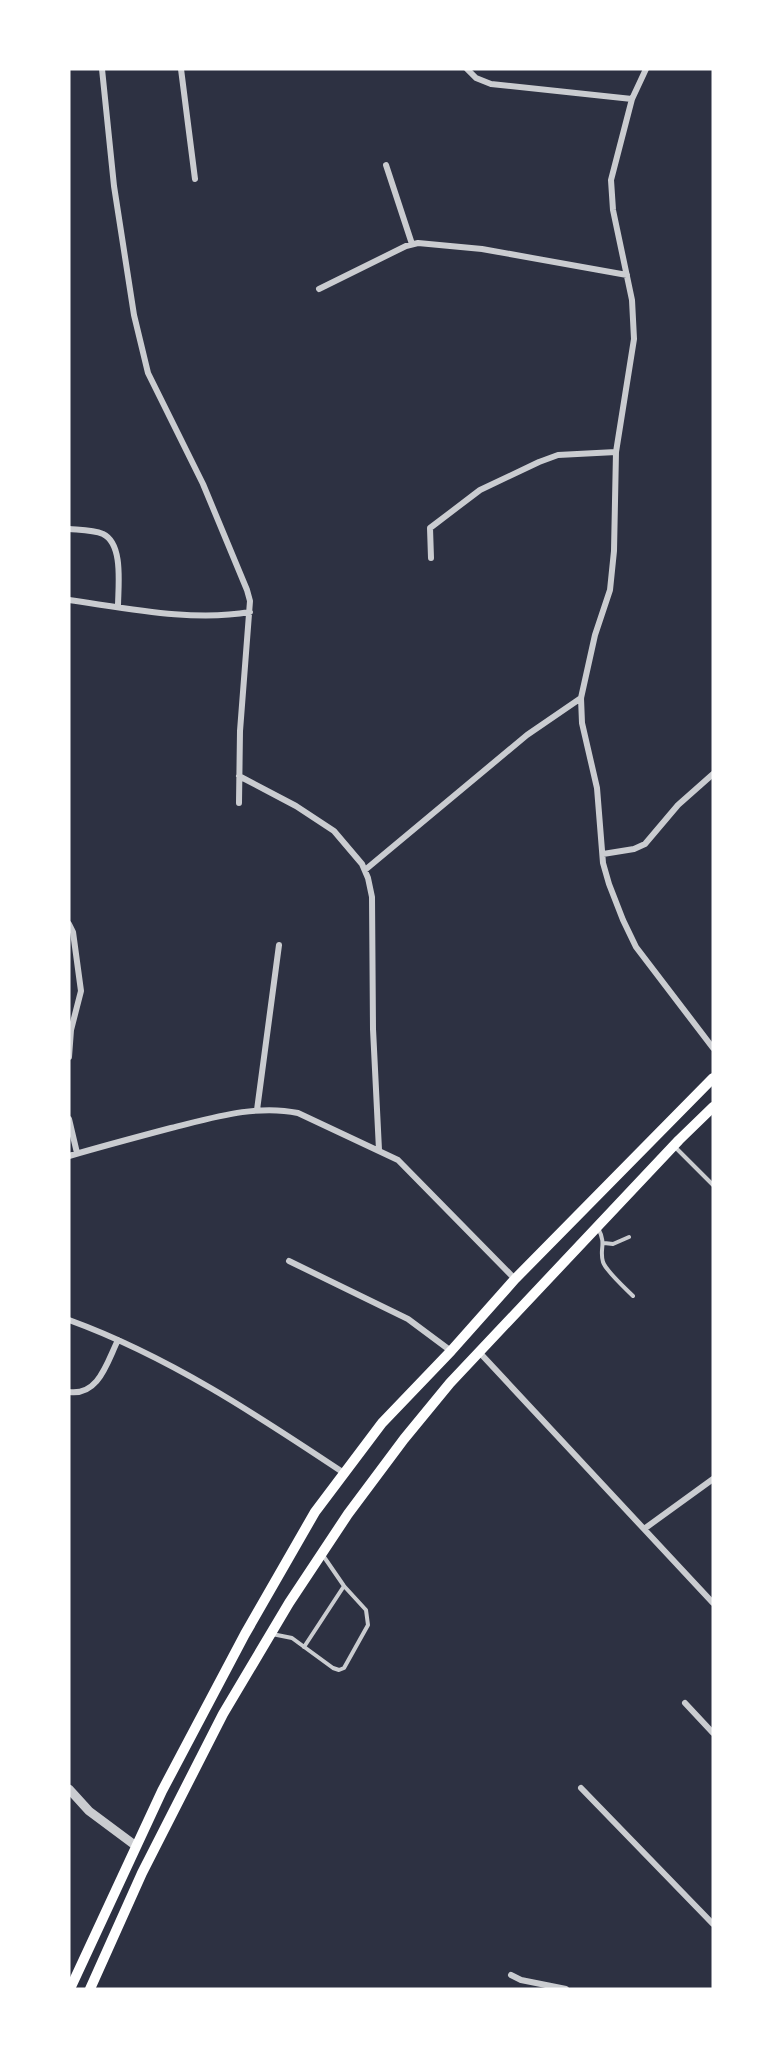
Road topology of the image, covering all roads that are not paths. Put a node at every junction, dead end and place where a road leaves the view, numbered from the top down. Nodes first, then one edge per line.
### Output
1 (102, 69) edge
2 (181, 69) edge
3 (467, 69) edge
4 (646, 69) edge
5 (632, 99) junction
6 (386, 165) dead end
7 (195, 179) dead end
8 (412, 244) junction
9 (627, 275) junction
10 (319, 289) dead end
11 (616, 452) junction
12 (69, 529) edge
13 (431, 558) dead end
14 (69, 600) edge
15 (118, 606) junction
16 (250, 612) junction
17 (581, 698) junction
18 (713, 774) edge
19 (239, 776) junction
20 (238, 803) dead end
21 (603, 854) junction
22 (365, 870) junction
23 (69, 924) edge
24 (279, 945) dead end
25 (713, 1048) edge
26 (69, 1057) edge
27 (713, 1078) edge
28 (713, 1107) edge
29 (256, 1110) junction
30 (69, 1119) edge
31 (652, 1140) junction
32 (670, 1149) junction
33 (379, 1150) junction
34 (77, 1153) junction
35 (69, 1156) edge
36 (713, 1185) edge
37 (597, 1227) junction
38 (629, 1237) dead end
39 (604, 1243) junction
40 (289, 1261) dead end
41 (515, 1279) junction
42 (633, 1296) dead end
43 (69, 1320) edge
44 (118, 1340) junction
45 (451, 1351) junction
46 (480, 1353) junction
47 (69, 1392) edge
48 (344, 1473) junction
49 (713, 1479) edge
50 (644, 1529) junction
51 (322, 1553) junction
52 (344, 1586) junction
53 (713, 1603) edge
54 (271, 1634) junction
55 (304, 1647) junction
56 (685, 1703) dead end
57 (713, 1733) edge
58 (581, 1788) dead end
59 (69, 1790) edge
60 (136, 1846) junction
61 (713, 1924) edge
62 (511, 1975) dead end
63 (70, 1989) edge
64 (90, 1989) edge
65 (567, 1989) edge

1 - 16 street
2 - 7 street
3 - 5 street
4 - 5 street
5 - 9 street
6 - 8 street
8 - 9 street
8 - 10 street
9 - 11 street
11 - 13 street
11 - 17 street
12 - 15 street
14 - 15 street
15 - 16 street
16 - 19 street
17 - 21 street
17 - 22 street
18 - 21 street
19 - 20 street
19 - 22 street
21 - 25 street
22 - 33 street
23 - 26 street
24 - 29 street
27 - 31 main road
28 - 32 main road
29 - 33 street
29 - 34 street
30 - 34 street
31 - 32 main road
31 - 41 main road
32 - 36 lane
32 - 37 main road
33 - 41 street
34 - 35 street
37 - 39 lane
37 - 46 main road
38 - 39 lane
39 - 42 lane
40 - 45 street
41 - 45 main road
43 - 44 street
44 - 47 street
44 - 48 street
45 - 48 main road
46 - 50 street
46 - 51 main road
48 - 60 main road
49 - 50 street
50 - 53 street
51 - 52 lane
51 - 54 main road
52 - 55 lane
52 - 55 lane
54 - 55 lane
54 - 64 main road
56 - 57 street
58 - 61 street
59 - 60 street
60 - 63 main road
62 - 65 street

